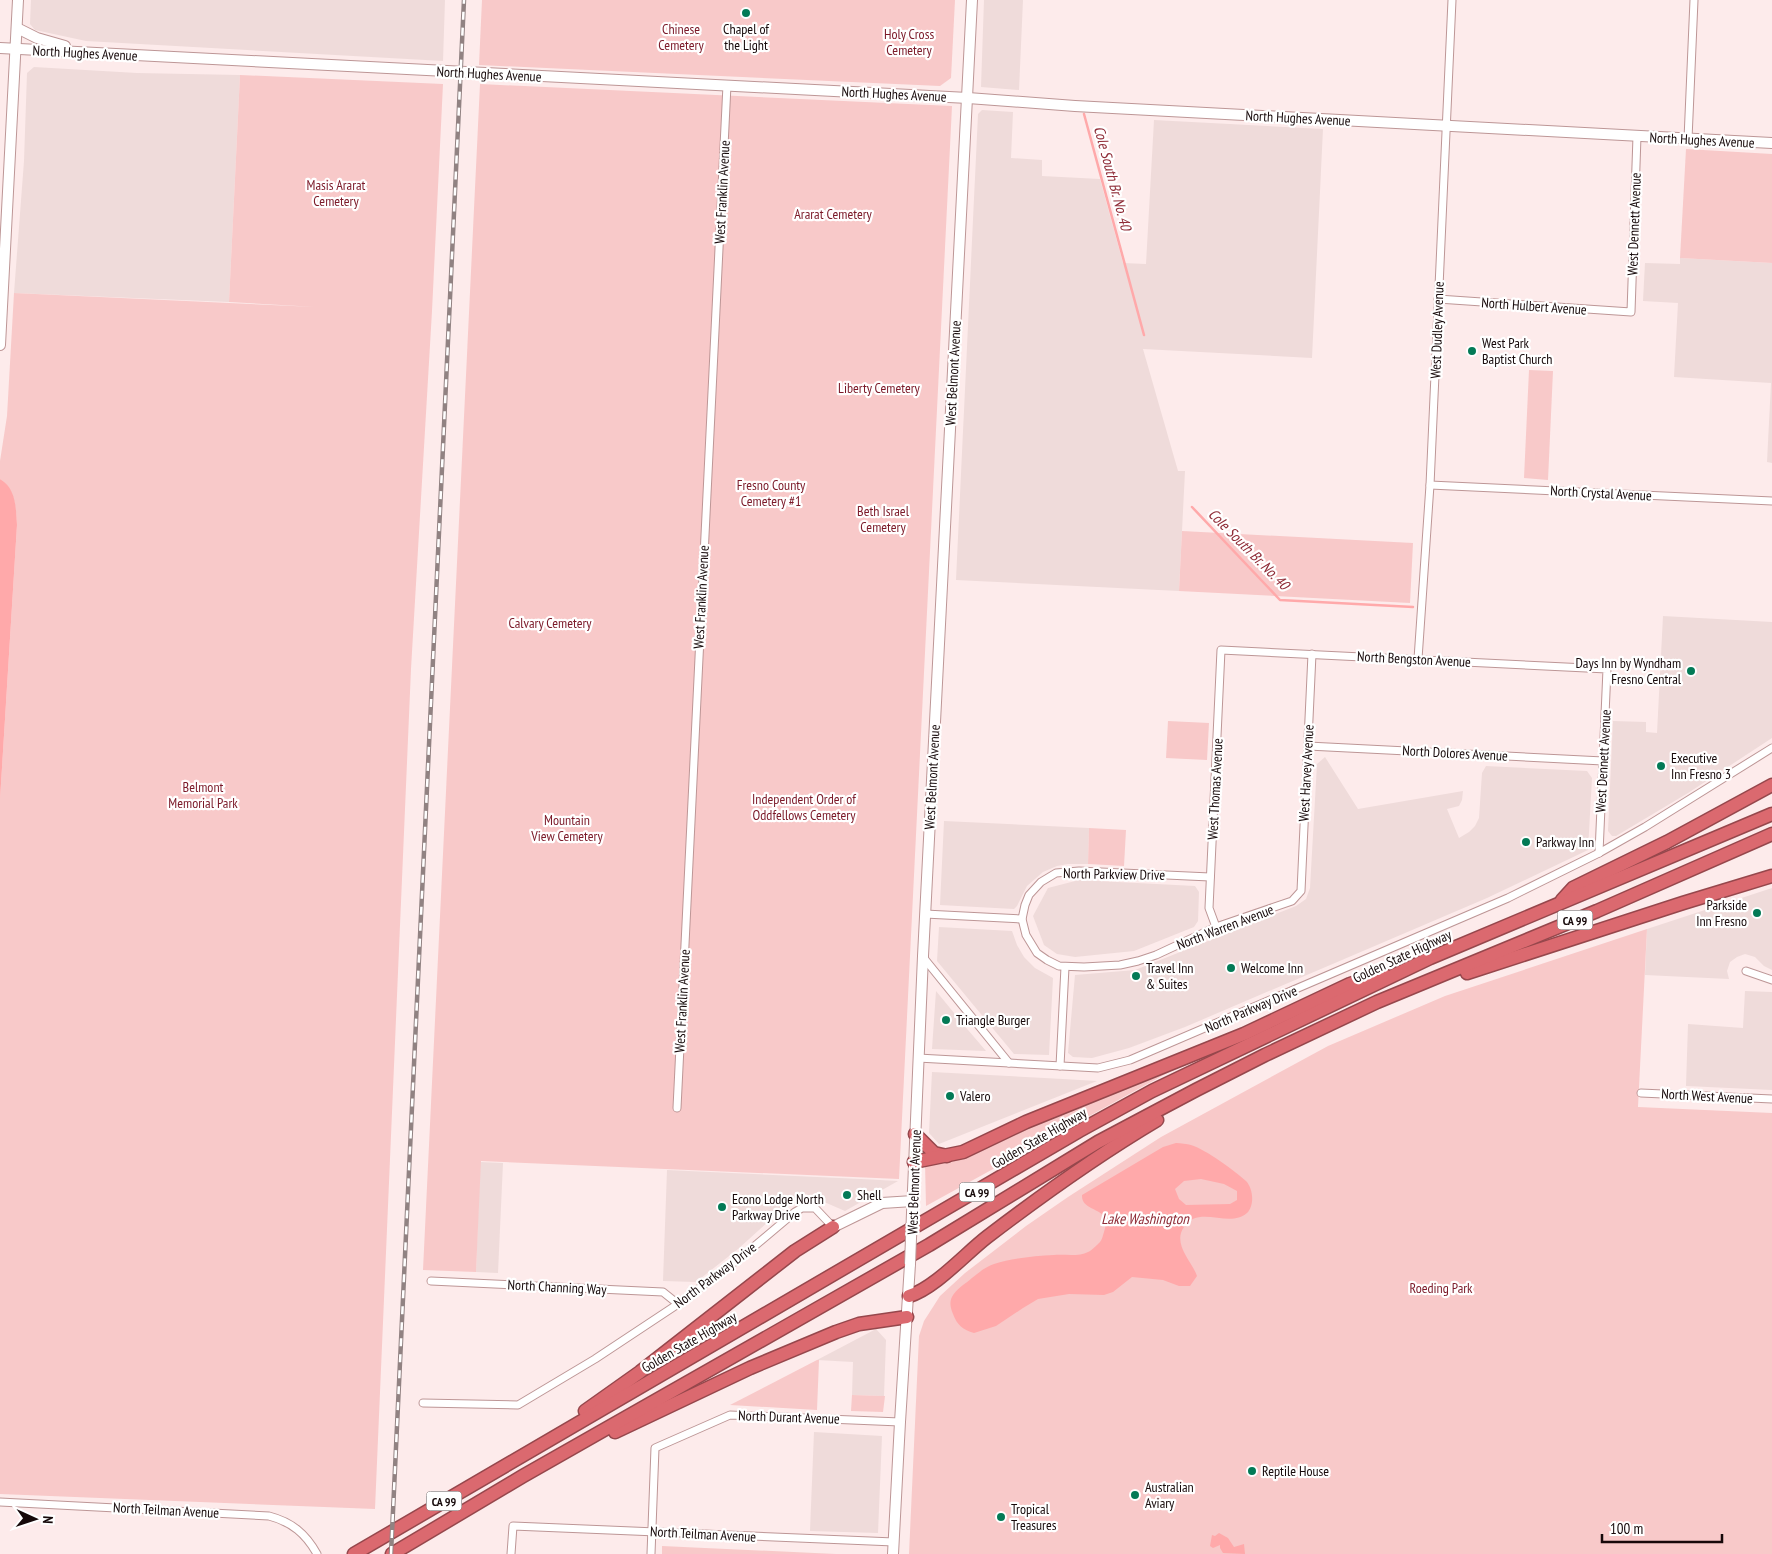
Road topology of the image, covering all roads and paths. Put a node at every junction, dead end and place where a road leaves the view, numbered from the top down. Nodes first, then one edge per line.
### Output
1 (18, 0) edge
2 (972, 0) edge
3 (1452, 0) edge
4 (1694, 0) edge
5 (16, 28) junction
6 (0, 48) edge
7 (15, 49) junction
8 (98, 53) junction
9 (727, 85) junction
10 (968, 98) junction
11 (1446, 126) junction
12 (1637, 136) junction
13 (1688, 139) junction
14 (1772, 143) edge
15 (1438, 299) junction
16 (1631, 312) joint
17 (0, 345) edge
18 (1430, 484) junction
19 (1772, 501) edge
20 (1221, 650) joint
21 (1312, 654) junction
22 (1418, 659) junction
23 (1607, 669) joint
24 (1308, 746) junction
25 (1772, 748) edge
26 (1603, 760) junction
27 (1772, 785) edge
28 (1772, 814) edge
29 (1772, 834) edge
30 (1599, 854) junction
31 (1772, 876) edge
32 (1210, 878) junction
33 (1301, 891) joint
34 (1559, 904) junction
35 (925, 914) junction
36 (1022, 919) junction
37 (1216, 928) junction
38 (923, 956) junction
39 (1430, 958) junction
40 (1065, 967) junction
41 (1746, 971) dead end
42 (1772, 980) edge
43 (1377, 1002) junction
44 (918, 1058) junction
45 (1009, 1063) junction
46 (1060, 1066) junction
47 (1196, 1090) junction
48 (1642, 1093) dead end
49 (1772, 1099) edge
50 (677, 1108) dead end
51 (915, 1134) junction
52 (947, 1156) junction
53 (914, 1162) junction
54 (913, 1201) junction
55 (833, 1227) junction
56 (431, 1281) dead end
57 (909, 1296) junction
58 (678, 1304) junction
59 (907, 1317) junction
60 (423, 1403) dead end
61 (900, 1422) junction
62 (535, 1448) junction
63 (523, 1476) junction
64 (0, 1502) edge
65 (652, 1532) junction
66 (894, 1542) junction
67 (317, 1554) edge
68 (354, 1554) edge
69 (392, 1554) edge
70 (511, 1554) edge
71 (651, 1554) edge
72 (893, 1554) edge

1 - 5 street
2 - 10 street, West Belmont Avenue
3 - 11 street, West Dudley Avenue
4 - 13 street
5 - 7 street
5 - 8 street
6 - 7 street, North Hughes Avenue
7 - 8 street, North Hughes Avenue
7 - 17 street
8 - 9 street, North Hughes Avenue
9 - 10 street, North Hughes Avenue
9 - 50 street, West Franklin Avenue
10 - 11 street, North Hughes Avenue
10 - 35 street, West Belmont Avenue
11 - 12 street, North Hughes Avenue
11 - 15 street, West Dudley Avenue
12 - 13 street, North Hughes Avenue
12 - 16 street, West Dennett Avenue
13 - 14 street, North Hughes Avenue
15 - 16 street, North Hulbert Avenue
15 - 18 street, West Dudley Avenue
18 - 19 street, North Crystal Avenue
18 - 22 street, West Dudley Avenue
20 - 21 street, North Bengston Avenue
20 - 32 street, West Thomas Avenue
21 - 22 street, North Bengston Avenue
21 - 24 street, West Harvey Avenue
22 - 23 street, North Bengston Avenue
23 - 26 street, West Dennett Avenue
24 - 26 street, North Dolores Avenue
24 - 33 street, West Harvey Avenue
25 - 30 street, North Parkway Drive
26 - 30 street, West Dennett Avenue
27 - 34 highway
28 - 34 highway, Golden State Highway / CA 99
29 - 43 highway, CA 99
30 - 46 street, North Parkway Drive
31 - 43 highway
32 - 36 street, North Parkview Drive
32 - 37 street, West Thomas Avenue
33 - 37 street, North Warren Avenue
34 - 39 highway, Golden State Highway / CA 99
35 - 36 street
35 - 38 street, West Belmont Avenue
36 - 40 street, North Warren Avenue
37 - 40 street, North Warren Avenue
38 - 44 street, West Belmont Avenue
38 - 45 street
39 - 52 highway
39 - 62 highway, Golden State Highway / CA 99
40 - 46 street
41 - 42 street
43 - 47 highway, CA 99
44 - 45 street, North Parkway Drive
44 - 51 street, West Belmont Avenue
45 - 46 street, North Parkway Drive
47 - 57 highway
47 - 63 highway, CA 99
48 - 49 street, North West Avenue
51 - 52 highway
51 - 53 street, West Belmont Avenue
52 - 53 highway
53 - 54 street, West Belmont Avenue
54 - 55 street
54 - 57 street, West Belmont Avenue, bridge
55 - 58 street, North Parkway Drive
55 - 62 highway
56 - 58 street, North Channing Way
57 - 59 street, West Belmont Avenue
58 - 60 street, North Parkway Drive
59 - 61 street, West Belmont Avenue
59 - 63 highway
61 - 65 street, North Durant Avenue
61 - 66 street, West Belmont Avenue
62 - 68 highway, Golden State Highway / CA 99
63 - 69 highway, CA 99
64 - 67 street, North Teilman Avenue
65 - 66 street, North Teilman Avenue
65 - 70 street, North Teilman Avenue
65 - 71 street
66 - 72 street, West Belmont Avenue

